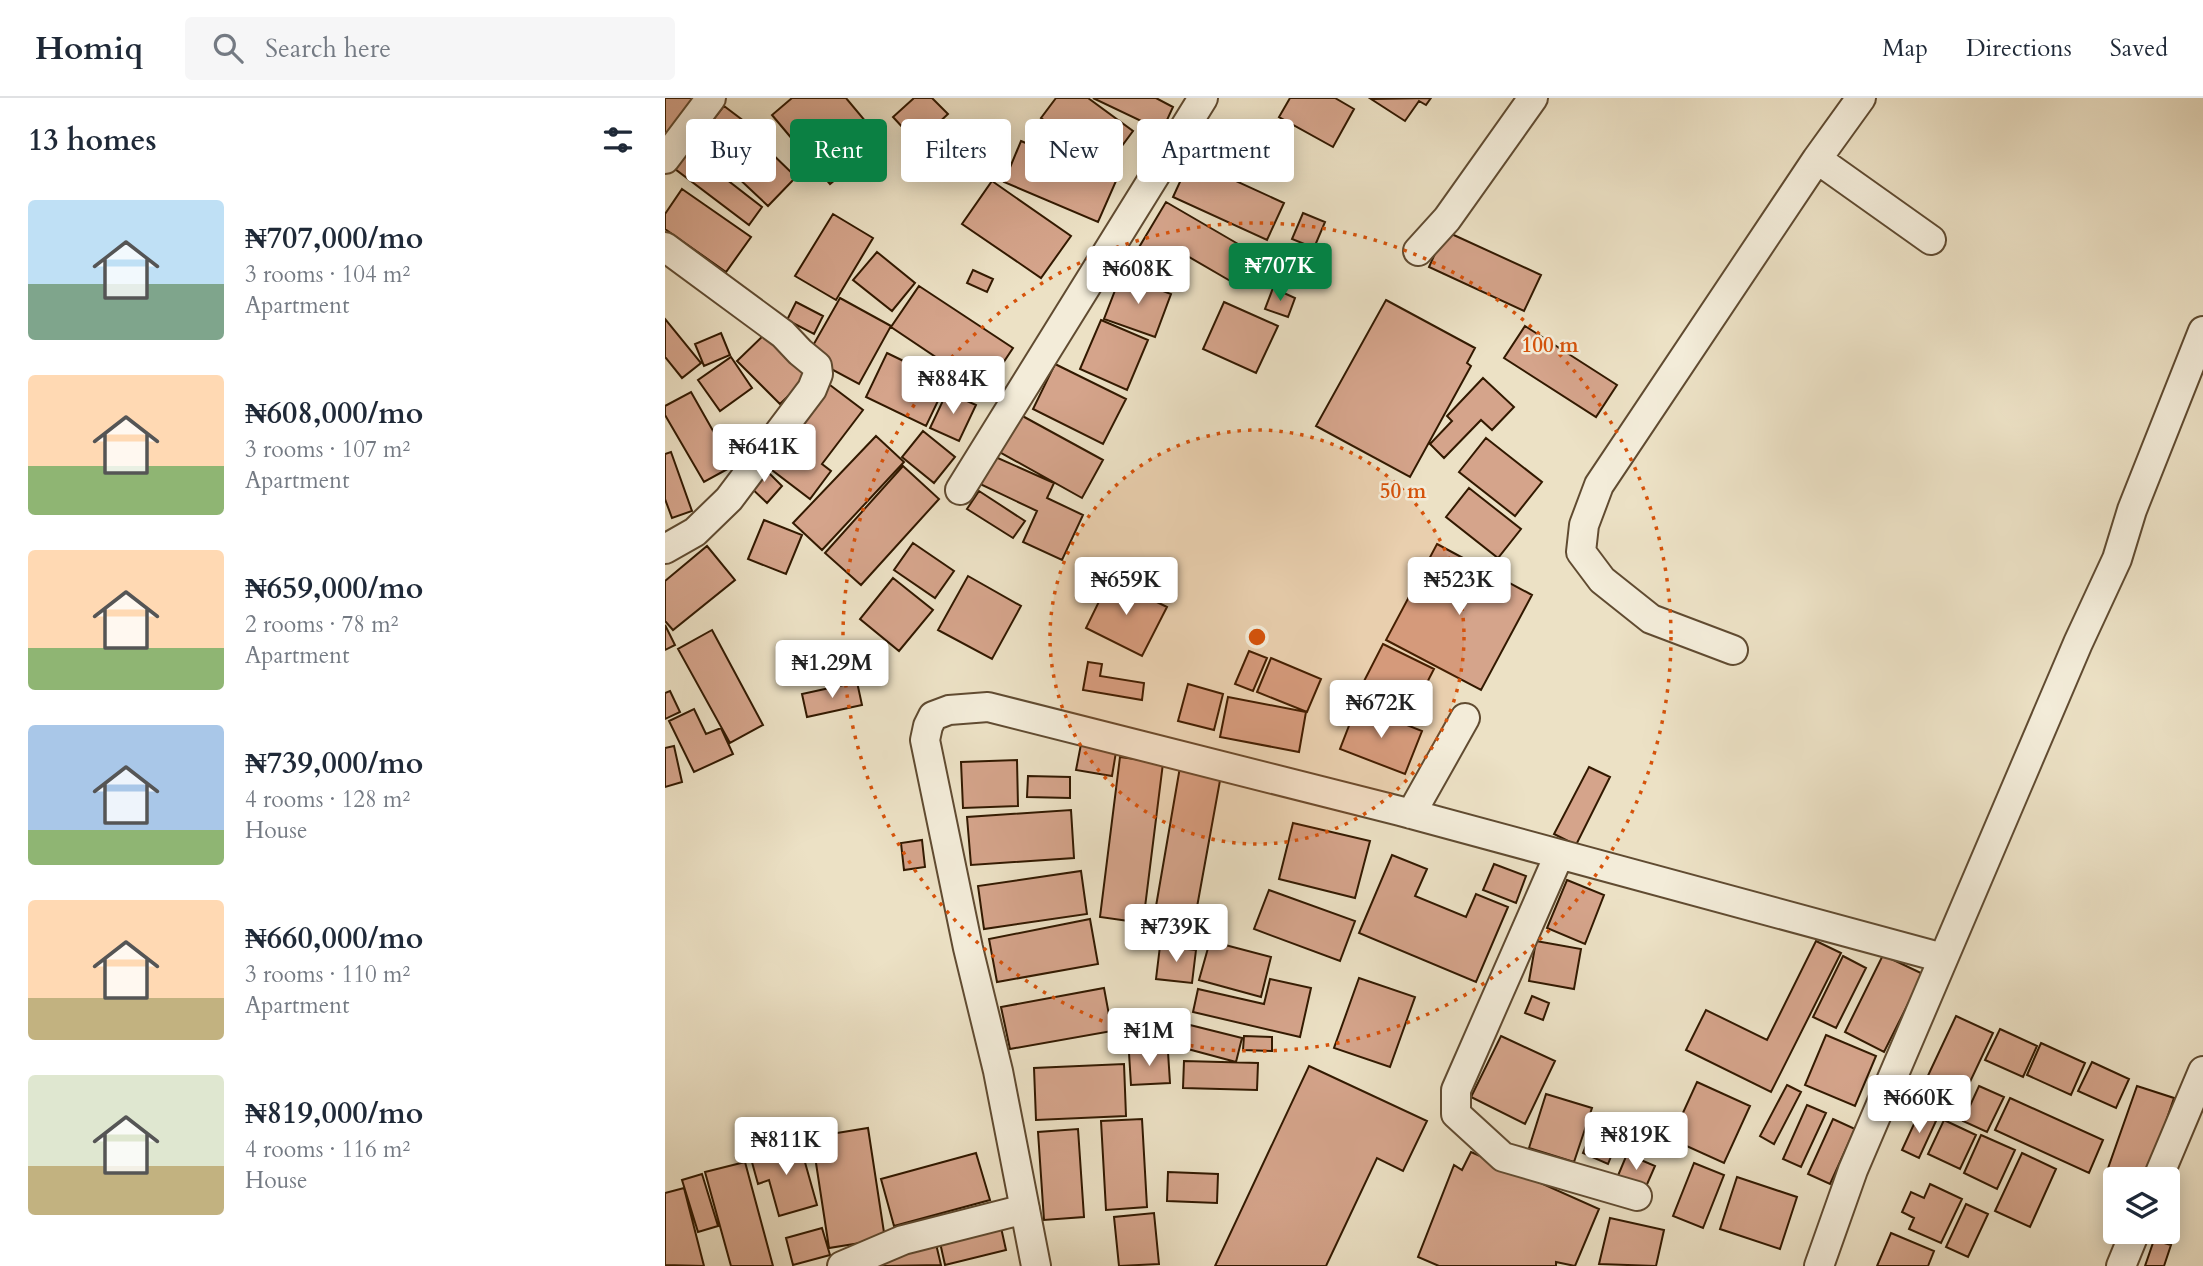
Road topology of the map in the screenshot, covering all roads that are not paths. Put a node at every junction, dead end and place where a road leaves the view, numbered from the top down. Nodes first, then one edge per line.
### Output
1 (711, 98) edge
2 (1203, 98) edge
3 (1533, 98) edge
4 (1861, 98) edge
5 (666, 157) edge
6 (1817, 159) junction
7 (1931, 240) dead end
8 (665, 247) edge
9 (1418, 251) dead end
10 (2203, 331) edge
11 (960, 490) dead end
12 (665, 549) edge
13 (1733, 650) dead end
14 (1465, 718) dead end
15 (1412, 814) junction
16 (1559, 855) junction
17 (1943, 958) junction
18 (2203, 1071) edge
19 (2162, 1167) edge
20 (1637, 1196) dead end
21 (1025, 1209) junction
22 (2130, 1244) edge
23 (842, 1266) edge
24 (1036, 1266) edge
25 (1819, 1266) edge
26 (2121, 1266) edge

1 - 5 street
2 - 11 street
3 - 9 street
4 - 6 street
6 - 7 street
6 - 13 street
8 - 12 street
10 - 17 street
14 - 15 street
15 - 16 street
15 - 21 street
16 - 17 street
16 - 20 street
17 - 25 street
18 - 19 street
21 - 23 street
21 - 24 street
22 - 26 street

